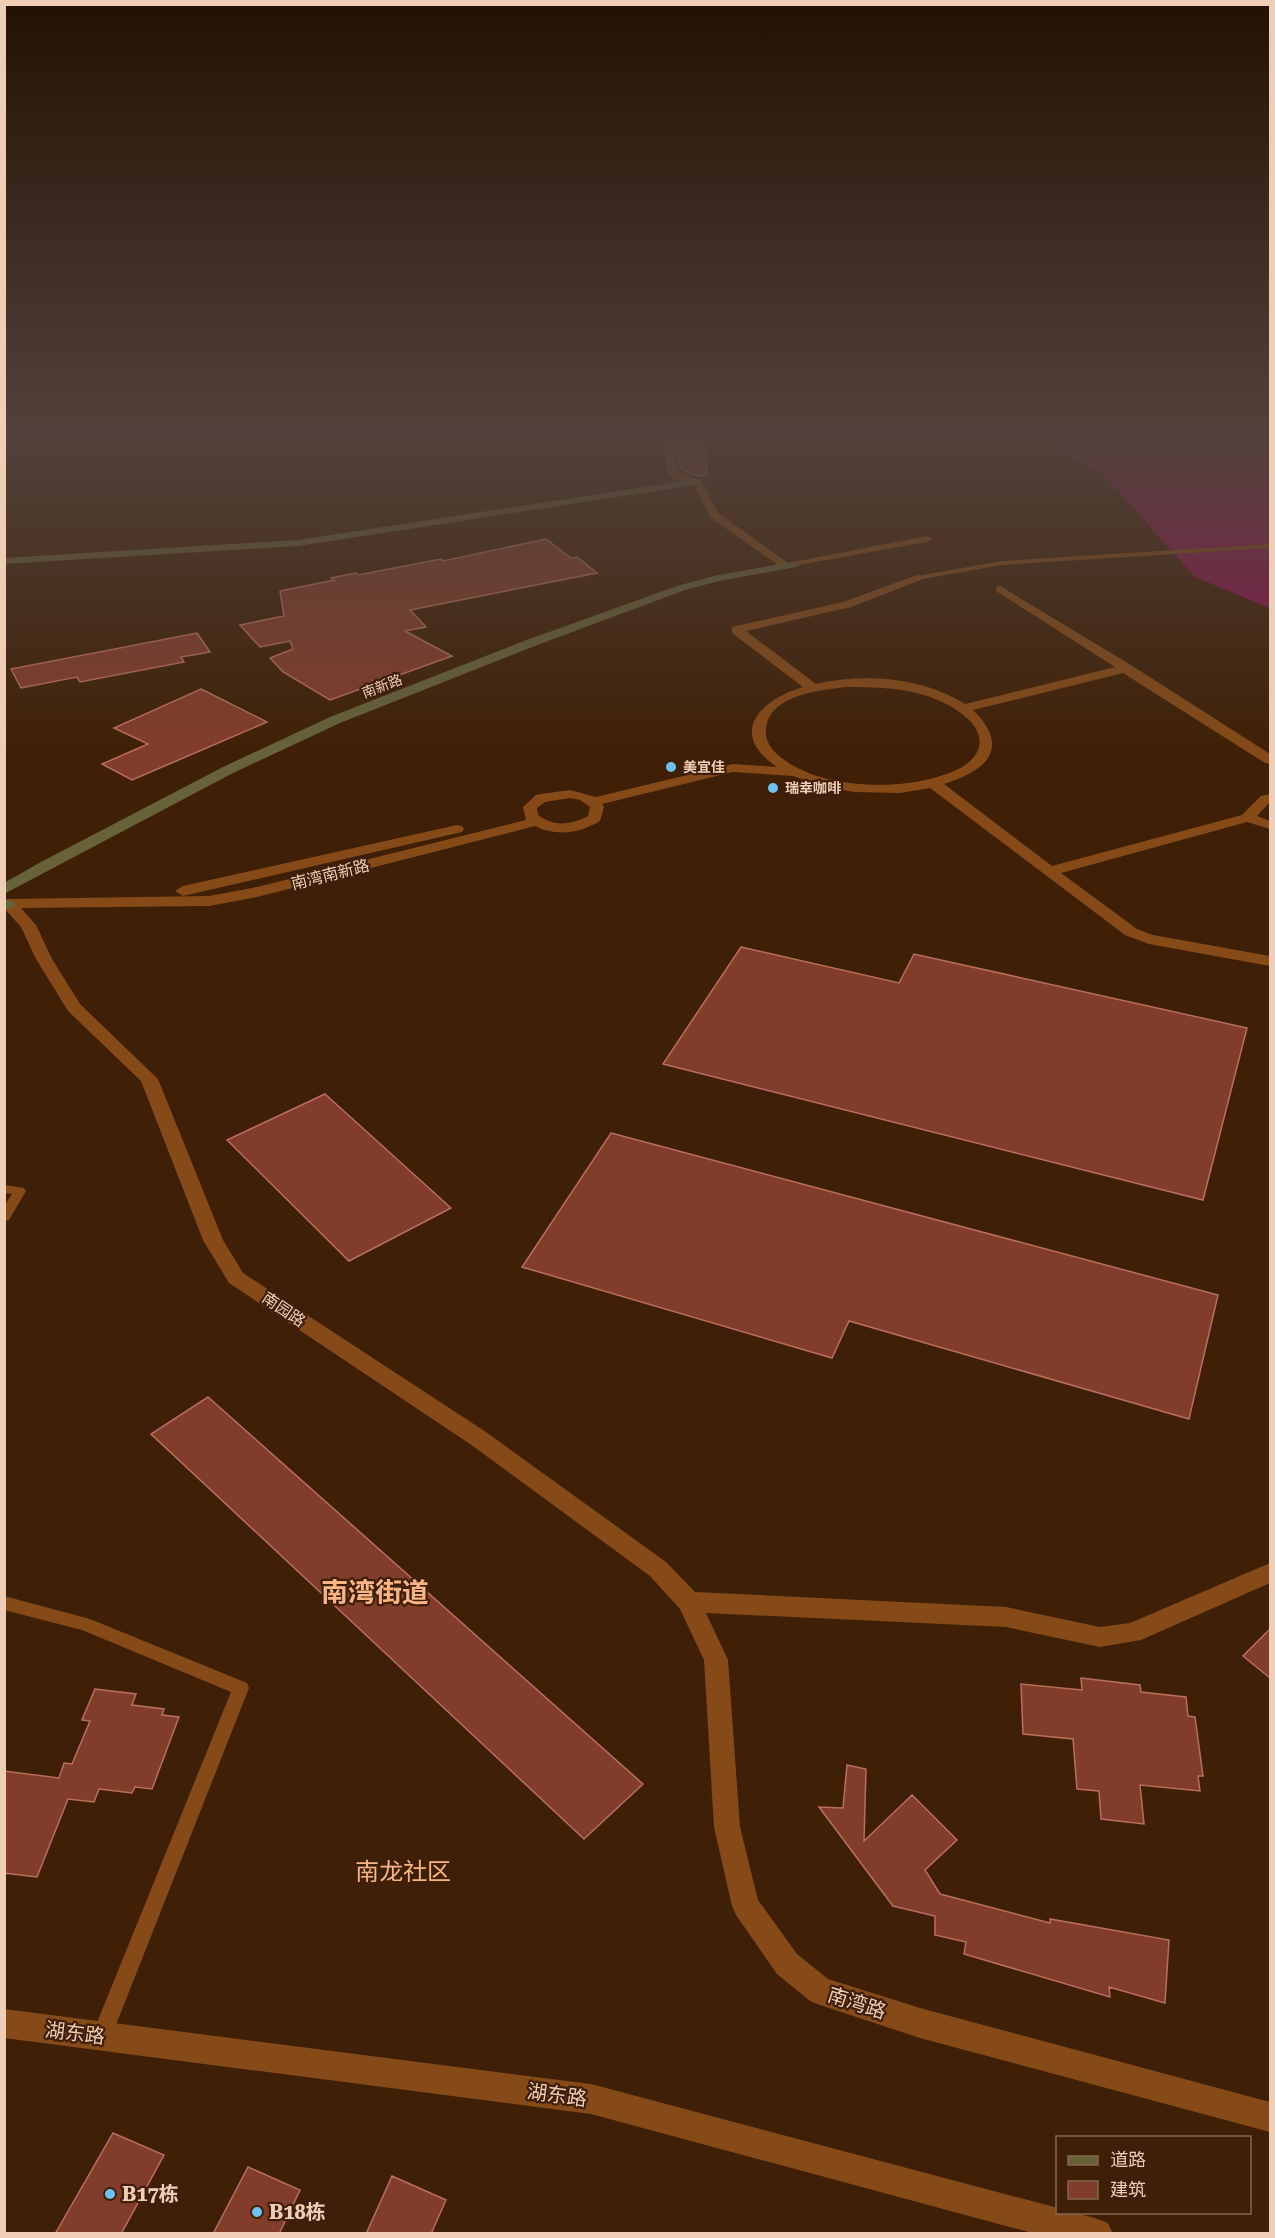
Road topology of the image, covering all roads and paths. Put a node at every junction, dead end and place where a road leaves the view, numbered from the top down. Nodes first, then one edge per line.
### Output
1 (291, 543) edge
2 (757, 543) edge
3 (903, 543) edge
4 (1270, 546) edge
5 (4, 561) edge
6 (789, 565) junction
7 (917, 578) joint
8 (1000, 589) dead end
9 (1127, 668) junction
10 (813, 688) junction
11 (964, 708) junction
12 (753, 747) junction
13 (1270, 760) edge
14 (733, 768) junction
15 (800, 773) junction
16 (933, 783) junction
17 (1270, 798) edge
18 (594, 802) junction
19 (533, 817) junction
20 (1247, 818) junction
21 (1270, 825) edge
22 (1050, 871) junction
23 (6, 900) edge
24 (1270, 961) edge
25 (4, 1189) edge
26 (4, 1217) edge
27 (1270, 1573) edge
28 (689, 1602) junction
29 (4, 1603) edge
30 (4, 2024) edge
31 (102, 2036) junction
32 (1270, 2117) edge
33 (1097, 2234) edge

1 - 5 street
2 - 6 street
3 - 6 street
4 - 7 lane
6 - 23 street, 南新路
7 - 10 street
8 - 9 street
9 - 11 street
9 - 13 street
10 - 11 street
10 - 12 street
11 - 16 street
12 - 14 street
12 - 15 street
14 - 15 street
14 - 18 street
15 - 16 street
16 - 22 street
17 - 20 street
18 - 19 street
18 - 19 street
19 - 23 street, 南湾南新路
20 - 21 street
20 - 22 street
22 - 24 street
23 - 28 street, 南园路
25 - 26 lane
27 - 28 street
28 - 32 street, 南湾路
29 - 31 lane
30 - 31 street, 湖东路
31 - 33 street, 湖东路

